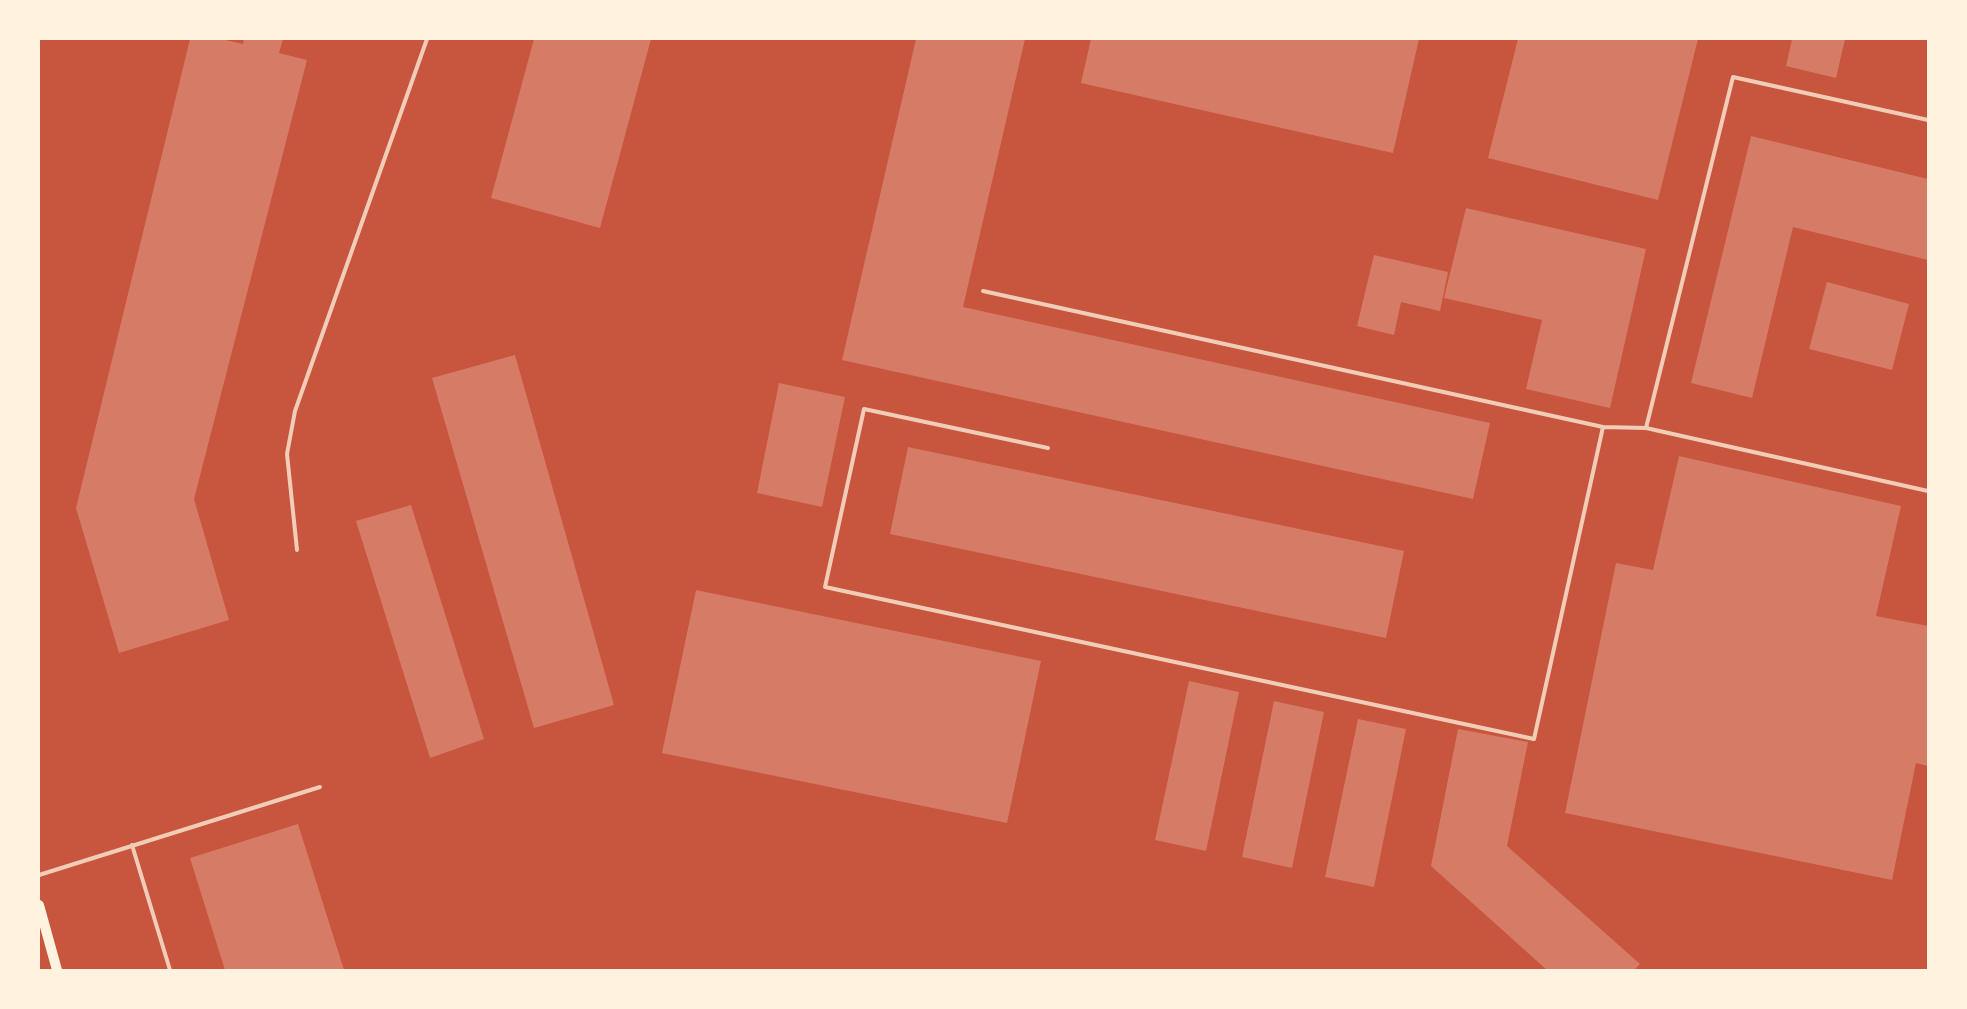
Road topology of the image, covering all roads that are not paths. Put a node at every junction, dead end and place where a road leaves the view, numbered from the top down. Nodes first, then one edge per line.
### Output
1 (428, 39) edge
2 (1928, 120) edge
3 (983, 291) dead end
4 (1602, 427) junction
5 (1646, 428) junction
6 (1048, 448) dead end
7 (1928, 491) edge
8 (297, 550) dead end
9 (320, 786) dead end
10 (132, 845) junction
11 (39, 875) edge
12 (39, 905) edge
13 (57, 970) edge
14 (170, 970) edge

1 - 8 lane
2 - 5 lane
3 - 4 lane
4 - 5 lane
4 - 6 lane
5 - 7 lane
9 - 10 lane
10 - 11 lane
10 - 14 lane
12 - 13 main road

